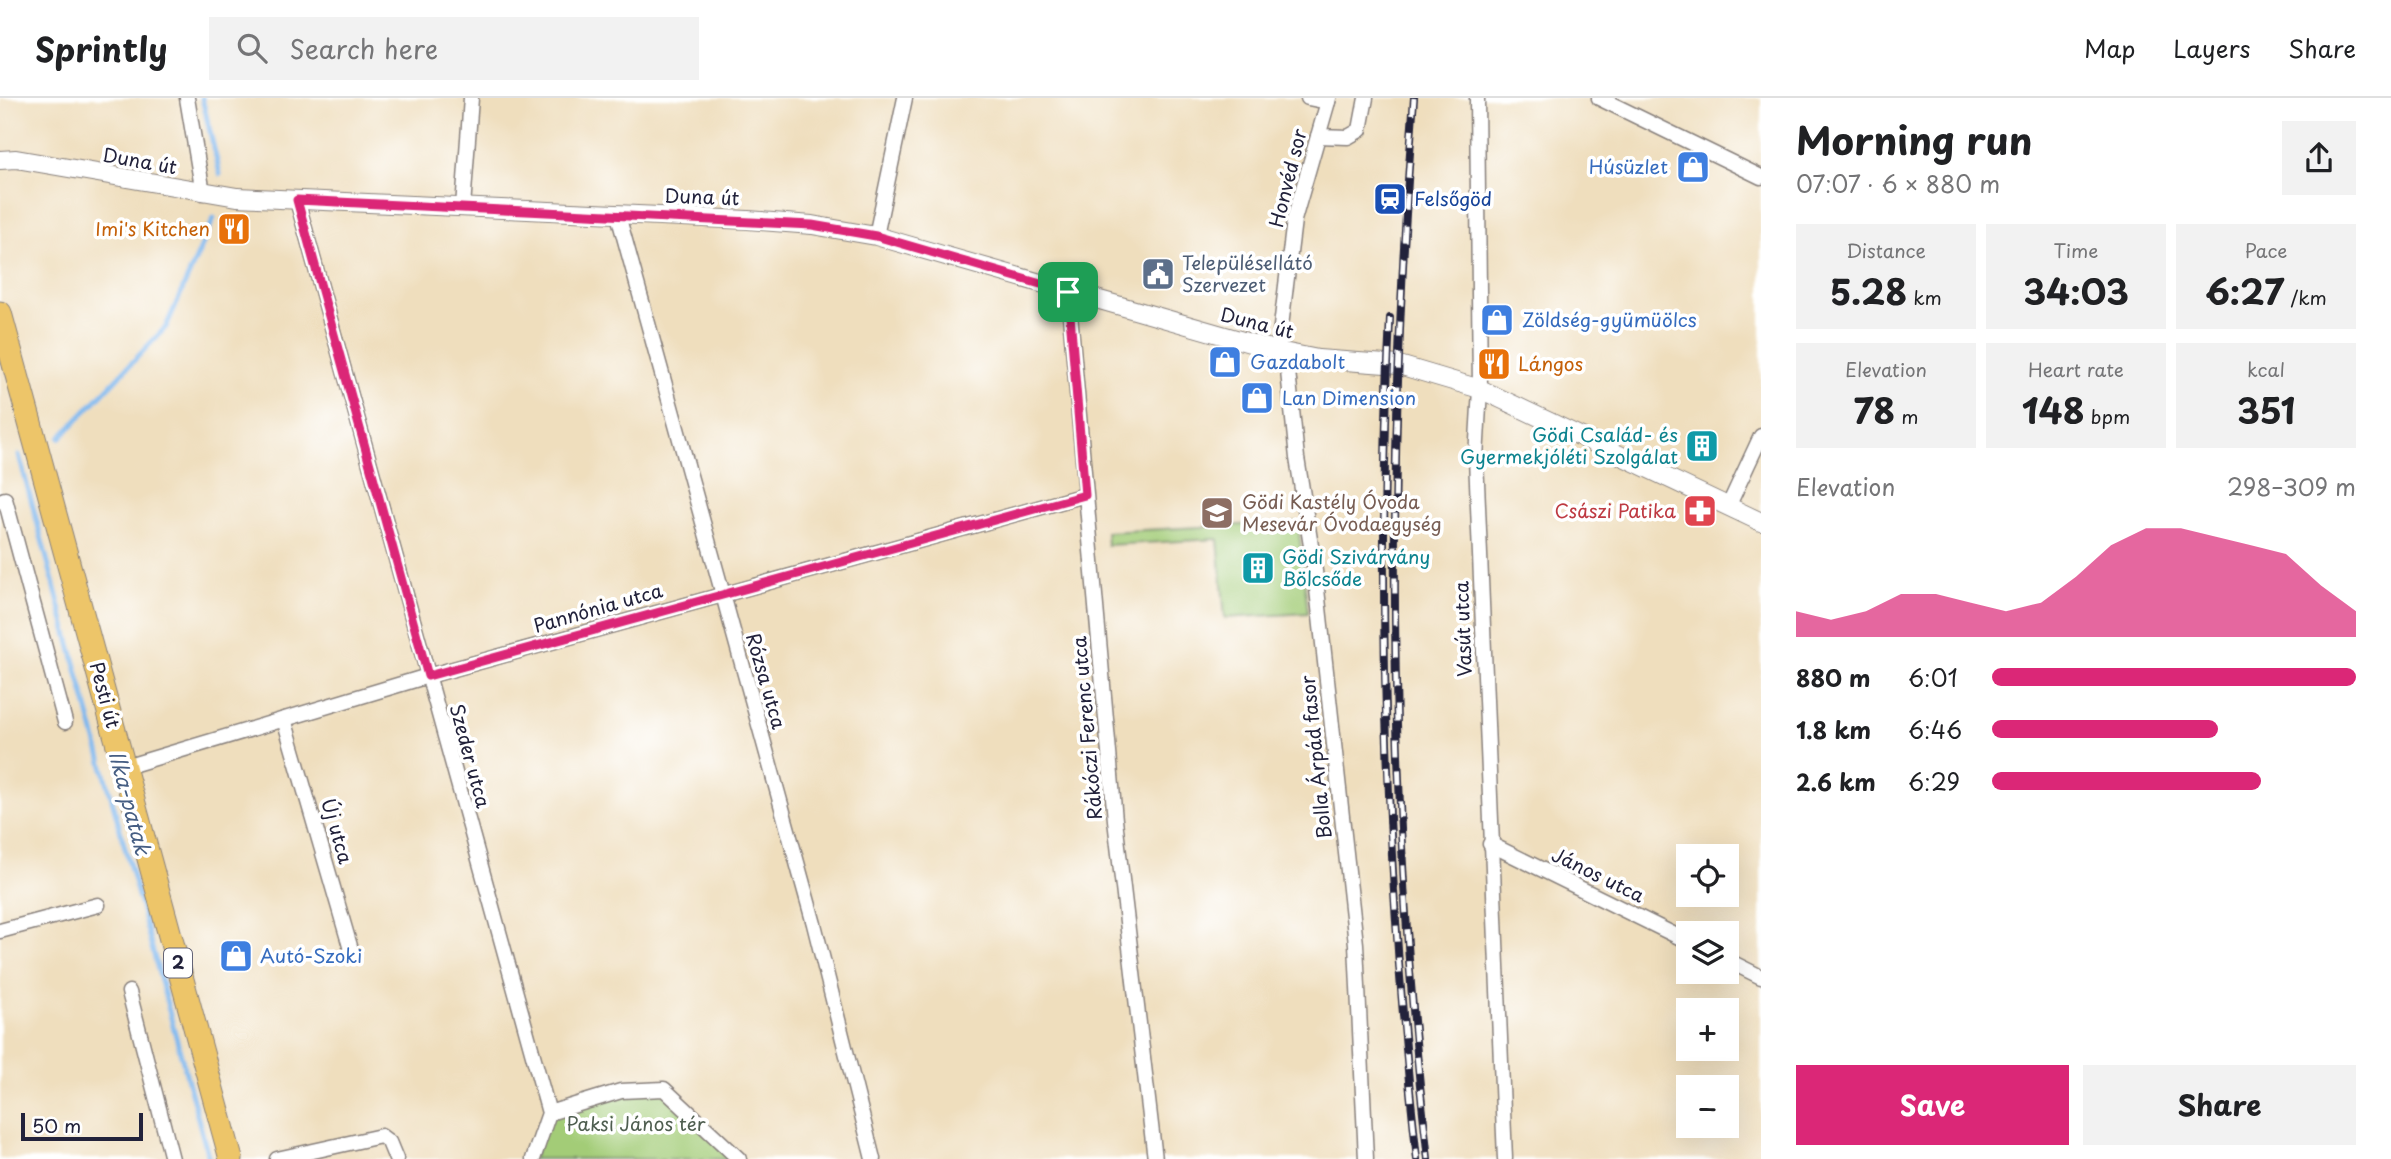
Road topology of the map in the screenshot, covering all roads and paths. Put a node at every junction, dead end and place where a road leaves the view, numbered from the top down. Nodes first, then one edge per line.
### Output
1 (187, 98) edge
2 (471, 98) edge
3 (905, 98) edge
4 (1308, 98) edge
5 (1366, 98) edge
6 (1477, 98) edge
7 (1599, 98) edge
8 (1328, 100) edge
9 (1318, 136) junction
10 (0, 160) edge
11 (1761, 177) edge
12 (209, 194) junction
13 (297, 200) junction
14 (463, 207) junction
15 (618, 215) junction
16 (876, 236) junction
17 (1068, 292) junction
18 (0, 313) edge
19 (1282, 351) junction
20 (1480, 389) junction
21 (1761, 436) edge
22 (1085, 495) junction
23 (2, 500) edge
24 (1728, 507) junction
25 (1761, 522) edge
26 (721, 593) junction
27 (428, 676) junction
28 (284, 719) junction
29 (65, 722) dead end
30 (125, 767) junction
31 (1490, 844) junction
32 (98, 905) dead end
33 (0, 931) edge
34 (1676, 936) edge
35 (352, 953) dead end
36 (1739, 966) edge
37 (1761, 977) edge
38 (129, 992) dead end
39 (549, 1113) junction
40 (172, 1159) edge
41 (231, 1159) edge
42 (277, 1159) edge
43 (396, 1159) edge
44 (533, 1159) edge
45 (739, 1159) edge
46 (873, 1159) edge
47 (1155, 1159) edge
48 (1366, 1159) edge
49 (1505, 1159) edge

1 - 12 street
2 - 14 street
3 - 16 street
4 - 8 street
5 - 9 street
6 - 20 street, Vasút utca
7 - 11 street
8 - 9 street, Honvéd sor
9 - 19 street, Honvéd sor
10 - 12 street, Duna út
12 - 13 street, Duna út
13 - 14 street, Duna út
13 - 27 street, Szeder utca
14 - 15 street, Duna út
15 - 16 street, Duna út
15 - 26 street, Rózsa utca
16 - 17 street, Duna út
17 - 19 street, Duna út
17 - 22 street, Rákóczi Ferenc utca
18 - 30 main road, Pesti út / 2
19 - 20 street, Duna út
19 - 48 street, Bolla Árpád fasor
20 - 24 street, Duna út
20 - 31 street, Vasút utca
21 - 24 street
22 - 26 street, Pannónia utca
22 - 47 street, Rákóczi Ferenc utca
23 - 29 street
24 - 25 street, Duna út
26 - 27 street, Pannónia utca
26 - 46 street, Rózsa utca
27 - 28 street, Pannónia utca
27 - 39 street, Szeder utca
28 - 30 street, Pannónia utca
28 - 35 street, Új utca
30 - 41 main road, Pesti út / 2
31 - 34 street, János utca
31 - 49 street, Vasút utca
32 - 33 street
36 - 37 street
38 - 40 street
39 - 44 street
39 - 45 street
42 - 43 street

